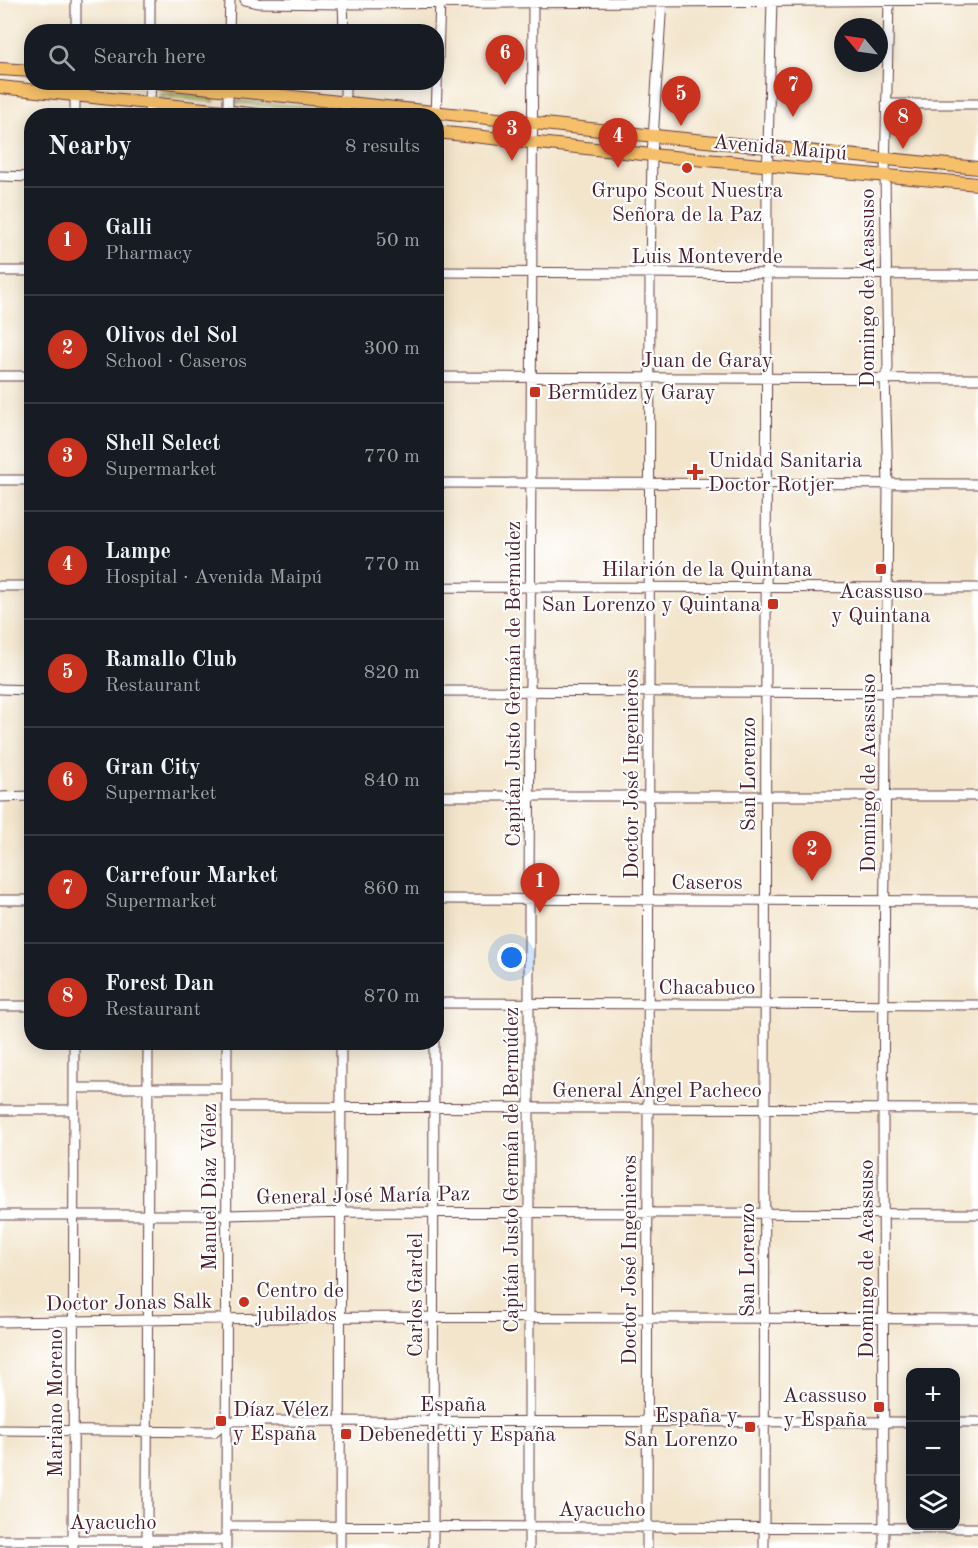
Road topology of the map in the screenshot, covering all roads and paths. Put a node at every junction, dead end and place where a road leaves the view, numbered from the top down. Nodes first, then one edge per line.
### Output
1 (76, 0) edge
2 (150, 0) edge
3 (230, 0) edge
4 (245, 0) edge
5 (889, 0) edge
6 (978, 0) edge
7 (440, 1) edge
8 (533, 1) edge
9 (662, 1) edge
10 (772, 1) edge
11 (343, 2) edge
12 (76, 24) edge
13 (150, 24) edge
14 (229, 24) edge
15 (344, 24) edge
16 (439, 24) edge
17 (0, 69) edge
18 (24, 70) edge
19 (0, 87) edge
20 (24, 90) edge
21 (25, 90) edge
22 (75, 90) edge
23 (151, 90) edge
24 (228, 90) edge
25 (257, 90) edge
26 (345, 90) edge
27 (437, 90) edge
28 (75, 96) junction
29 (149, 102) junction
30 (345, 102) junction
31 (886, 104) junction
32 (978, 104) edge
33 (75, 108) edge
34 (149, 108) edge
35 (192, 108) edge
36 (228, 108) edge
37 (345, 108) edge
38 (390, 108) edge
39 (436, 108) edge
40 (444, 115) edge
41 (534, 122) junction
42 (444, 133) edge
43 (655, 136) junction
44 (532, 142) junction
45 (768, 148) junction
46 (652, 155) junction
47 (885, 158) junction
48 (768, 164) junction
49 (978, 168) edge
50 (885, 175) junction
51 (0, 177) edge
52 (24, 177) edge
53 (978, 184) edge
54 (0, 271) edge
55 (24, 271) edge
56 (444, 272) edge
57 (531, 273) junction
58 (650, 274) junction
59 (768, 274) junction
60 (885, 274) junction
61 (978, 275) edge
62 (0, 376) edge
63 (24, 376) edge
64 (444, 377) edge
65 (885, 377) junction
66 (531, 378) junction
67 (650, 378) junction
68 (767, 378) junction
69 (978, 379) edge
70 (0, 480) edge
71 (24, 480) edge
72 (444, 483) edge
73 (532, 483) junction
74 (651, 484) junction
75 (767, 484) junction
76 (888, 484) junction
77 (978, 484) edge
78 (0, 586) edge
79 (24, 586) edge
80 (531, 586) junction
81 (444, 587) edge
82 (649, 587) junction
83 (767, 588) junction
84 (886, 588) junction
85 (978, 588) edge
86 (0, 690) edge
87 (24, 690) edge
88 (530, 690) junction
89 (650, 690) junction
90 (444, 692) edge
91 (766, 692) junction
92 (886, 692) junction
93 (978, 693) edge
94 (530, 795) junction
95 (649, 795) junction
96 (0, 796) edge
97 (24, 796) edge
98 (444, 796) edge
99 (766, 796) junction
100 (887, 796) junction
101 (978, 796) edge
102 (444, 899) edge
103 (529, 899) junction
104 (0, 900) edge
105 (24, 900) edge
106 (649, 900) junction
107 (766, 900) junction
108 (978, 901) edge
109 (885, 902) junction
110 (444, 1003) edge
111 (529, 1004) junction
112 (649, 1005) junction
113 (765, 1005) junction
114 (885, 1005) junction
115 (978, 1005) edge
116 (0, 1006) edge
117 (24, 1006) edge
118 (74, 1050) edge
119 (148, 1050) edge
120 (227, 1050) edge
121 (341, 1050) edge
122 (434, 1050) edge
123 (74, 1088) junction
124 (148, 1088) junction
125 (227, 1088) junction
126 (227, 1107) junction
127 (341, 1107) junction
128 (434, 1108) junction
129 (529, 1108) junction
130 (648, 1108) junction
131 (765, 1108) junction
132 (883, 1109) junction
133 (978, 1109) edge
134 (0, 1110) edge
135 (74, 1110) junction
136 (341, 1212) junction
137 (434, 1212) junction
138 (529, 1212) junction
139 (647, 1212) junction
140 (765, 1213) junction
141 (978, 1214) edge
142 (0, 1215) edge
143 (74, 1215) junction
144 (148, 1215) junction
145 (227, 1215) junction
146 (885, 1215) junction
147 (341, 1317) junction
148 (433, 1317) junction
149 (528, 1317) junction
150 (646, 1317) junction
151 (765, 1318) junction
152 (885, 1318) junction
153 (147, 1319) junction
154 (227, 1319) junction
155 (978, 1319) edge
156 (74, 1321) junction
157 (0, 1322) edge
158 (226, 1421) junction
159 (433, 1421) junction
160 (341, 1422) junction
161 (529, 1422) junction
162 (646, 1422) junction
163 (764, 1422) junction
164 (884, 1422) junction
165 (906, 1422) edge
166 (960, 1422) edge
167 (978, 1422) edge
168 (0, 1430) edge
169 (73, 1430) junction
170 (147, 1430) junction
171 (226, 1526) junction
172 (340, 1526) junction
173 (433, 1527) junction
174 (530, 1527) junction
175 (647, 1528) junction
176 (764, 1528) junction
177 (884, 1528) junction
178 (978, 1528) edge
179 (0, 1540) edge
180 (73, 1544) edge
181 (147, 1544) edge
182 (226, 1544) edge
183 (340, 1548) edge
184 (433, 1548) edge
185 (530, 1548) edge
186 (647, 1548) edge
187 (764, 1548) edge
188 (884, 1548) edge

1 - 12 street
2 - 13 street
3 - 14 street
4 - 11 street
5 - 6 street
5 - 10 street
5 - 31 street, Domingo de Acassuso
7 - 8 street
7 - 11 street
7 - 16 street
8 - 9 street
8 - 41 street, Capitán Justo Germán de Bermúdez
9 - 10 street
9 - 43 street, Doctor José Ingenieros
10 - 45 street, San Lorenzo
11 - 15 street
17 - 18 main road
19 - 20 main road
21 - 28 main road
22 - 28 street
23 - 29 street
24 - 36 street
25 - 30 main road, Avenida Maipú
26 - 30 street
27 - 39 street
28 - 29 main road
28 - 33 street
29 - 34 street
29 - 35 main road
30 - 37 street
30 - 38 main road, Avenida Maipú
31 - 32 street
31 - 47 street, Domingo de Acassuso
40 - 41 main road, Avenida Maipú
41 - 43 main road, Avenida Maipú
41 - 44 street, Capitán Justo Germán de Bermúdez
42 - 44 main road, Avenida Maipú
43 - 45 main road, Avenida Maipú
43 - 46 street, Doctor José Ingenieros
44 - 46 main road, Avenida Maipú
44 - 57 street, Capitán Justo Germán de Bermúdez
45 - 47 main road, Avenida Maipú
45 - 48 street, San Lorenzo
46 - 48 main road, Avenida Maipú
46 - 58 street, Doctor José Ingenieros
47 - 49 main road, Avenida Maipú
47 - 50 street, Domingo de Acassuso
48 - 50 main road, Avenida Maipú
48 - 59 street, San Lorenzo
50 - 53 main road, Avenida Maipú
50 - 60 street, Domingo de Acassuso
51 - 52 street
54 - 55 street
56 - 57 street, Luis Monteverde
57 - 58 street, Luis Monteverde
57 - 66 street, Capitán Justo Germán de Bermúdez
58 - 59 street, Luis Monteverde
58 - 67 street, Doctor José Ingenieros
59 - 60 street, Luis Monteverde
59 - 68 street, San Lorenzo
60 - 61 street, Luis Monteverde
60 - 65 street, Domingo de Acassuso
62 - 63 street
64 - 66 street, Juan de Garay
65 - 68 street, Juan de Garay
65 - 69 street, Juan de Garay
65 - 76 street, Domingo de Acassuso
66 - 67 street, Juan de Garay
66 - 73 street, Capitán Justo Germán de Bermúdez
67 - 68 street, Juan de Garay
67 - 74 street, Doctor José Ingenieros
68 - 75 street, San Lorenzo
70 - 71 street
72 - 73 street
73 - 74 street
73 - 80 street, Capitán Justo Germán de Bermúdez
74 - 75 street
74 - 82 street, Doctor José Ingenieros
75 - 76 street
75 - 83 street, San Lorenzo
76 - 77 street
76 - 84 street, Domingo de Acassuso
78 - 79 street
80 - 81 street, Hilarión de la Quintana
80 - 82 street, Hilarión de la Quintana
80 - 88 street, Capitán Justo Germán de Bermúdez
82 - 83 street, Hilarión de la Quintana
82 - 89 street, Doctor José Ingenieros
83 - 84 street, Hilarión de la Quintana
83 - 91 street, San Lorenzo
84 - 85 street, Hilarión de la Quintana
84 - 92 street, Domingo de Acassuso
86 - 87 street
88 - 89 street
88 - 90 street
88 - 94 street, Capitán Justo Germán de Bermúdez
89 - 91 street
89 - 95 street, Doctor José Ingenieros
91 - 92 street
91 - 99 street, San Lorenzo
92 - 93 street
92 - 100 street, Domingo de Acassuso
94 - 95 street
94 - 98 street
94 - 103 street, Capitán Justo Germán de Bermúdez
95 - 99 street
95 - 106 street, Doctor José Ingenieros
96 - 97 street
99 - 100 street
99 - 107 street, San Lorenzo
100 - 101 street
100 - 109 street, Domingo de Acassuso
102 - 103 street, Caseros
103 - 106 street, Caseros
103 - 111 street, Capitán Justo Germán de Bermúdez
104 - 105 street
106 - 107 street, Caseros
106 - 112 street, Doctor José Ingenieros
107 - 109 street, Caseros
107 - 113 street, San Lorenzo
108 - 109 street, Caseros
109 - 114 street, Domingo de Acassuso
110 - 111 street, Chacabuco
111 - 112 street, Chacabuco
111 - 129 street, Capitán Justo Germán de Bermúdez
112 - 113 street, Chacabuco
112 - 130 street, Doctor José Ingenieros
113 - 114 street, Chacabuco
113 - 131 street, San Lorenzo
114 - 115 street, Chacabuco
114 - 132 street, Domingo de Acassuso
116 - 117 street
118 - 123 street, Mariano Moreno
119 - 124 street
120 - 125 street, Manuel Díaz Vélez
121 - 127 street
122 - 128 street, Carlos Gardel
123 - 124 street
123 - 135 street, Mariano Moreno
124 - 125 street
124 - 144 street
125 - 126 street, Manuel Díaz Vélez
126 - 127 street, General Ángel Pacheco
126 - 145 street, Manuel Díaz Vélez
127 - 128 street, General Ángel Pacheco
127 - 136 street
128 - 129 street, General Ángel Pacheco
128 - 137 street, Carlos Gardel
129 - 130 street, General Ángel Pacheco
129 - 138 street, Capitán Justo Germán de Bermúdez
130 - 131 street, General Ángel Pacheco
130 - 139 street, Doctor José Ingenieros
131 - 132 street, General Ángel Pacheco
131 - 140 street, San Lorenzo
132 - 133 street, General Ángel Pacheco
132 - 146 street, Domingo de Acassuso
134 - 135 street
135 - 143 street, Mariano Moreno
136 - 137 street, General José María Paz
136 - 145 street, General José María Paz
136 - 147 street
137 - 138 street, General José María Paz
137 - 148 street, Carlos Gardel
138 - 139 street, General José María Paz
138 - 149 street, Capitán Justo Germán de Bermúdez
139 - 140 street, General José María Paz
139 - 150 street, Doctor José Ingenieros
140 - 146 street, General José María Paz
140 - 151 street, San Lorenzo
141 - 146 street, General José María Paz
142 - 143 street, General José María Paz
143 - 144 street, General José María Paz
143 - 156 street, Mariano Moreno
144 - 145 street, General José María Paz
144 - 153 street
145 - 154 street, Manuel Díaz Vélez
146 - 152 street, Domingo de Acassuso
147 - 148 street, Doctor Jonas Salk
147 - 154 street, Doctor Jonas Salk
147 - 160 street
148 - 149 street, Doctor Jonas Salk
148 - 159 street, Carlos Gardel
149 - 150 street, Doctor Jonas Salk
149 - 161 street, Capitán Justo Germán de Bermúdez
150 - 151 street, Doctor Jonas Salk
150 - 162 street, Doctor José Ingenieros
151 - 152 street, Doctor Jonas Salk
151 - 163 street, San Lorenzo
152 - 155 street, Doctor Jonas Salk
152 - 164 street, Domingo de Acassuso
153 - 154 street, Doctor Jonas Salk
153 - 156 street, Doctor Jonas Salk
153 - 170 street
154 - 158 street, Manuel Díaz Vélez
156 - 157 street, Doctor Jonas Salk
156 - 169 street, Mariano Moreno
158 - 160 street, España
158 - 170 street, España
158 - 171 street, Manuel Díaz Vélez
159 - 160 street, España
159 - 161 street, España
159 - 173 street, Carlos Gardel
160 - 172 street
161 - 162 street, España
161 - 174 street, Capitán Justo Germán de Bermúdez
162 - 163 street, España
162 - 175 street, Doctor José Ingenieros
163 - 164 street, España
163 - 176 street, San Lorenzo
164 - 165 street, España
164 - 177 street, Domingo de Acassuso
166 - 167 street
168 - 169 street, España
169 - 170 street, España
169 - 180 street, Mariano Moreno
170 - 181 street
171 - 172 street, Ayacucho
171 - 182 street, Manuel Díaz Vélez
172 - 173 street, Ayacucho
172 - 183 street
173 - 174 street, Ayacucho
173 - 184 street, Carlos Gardel
174 - 175 street, Ayacucho
174 - 185 street, Capitán Justo Germán de Bermúdez
175 - 176 street, Ayacucho
175 - 186 street, Doctor José Ingenieros
176 - 177 street, Ayacucho
176 - 187 street, San Lorenzo
177 - 178 street, Ayacucho
177 - 188 street, Domingo de Acassuso
179 - 180 street, Ayacucho
180 - 181 street, Ayacucho
181 - 182 street, Ayacucho

